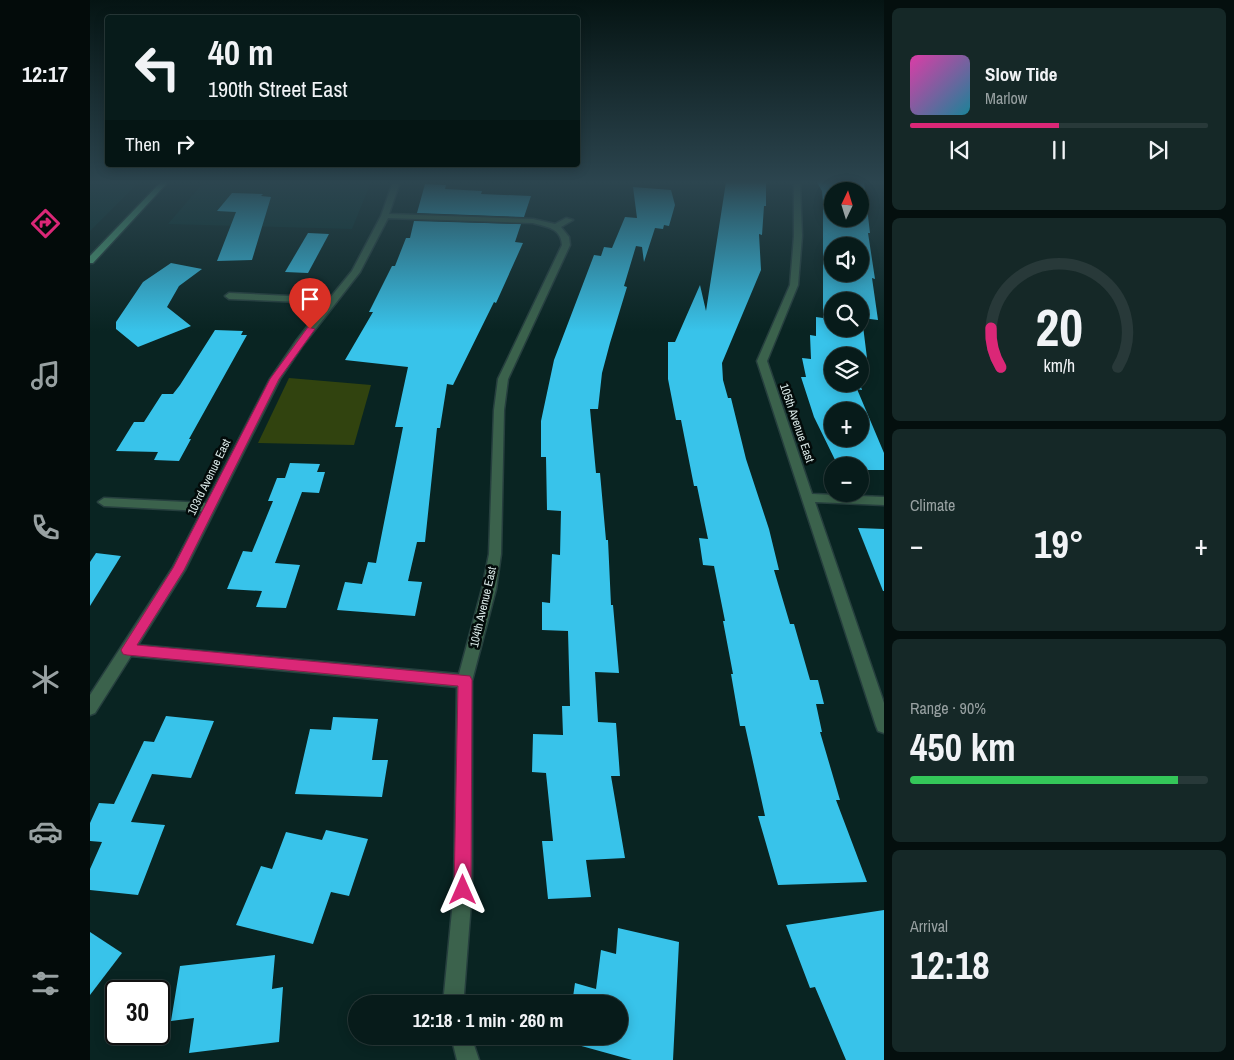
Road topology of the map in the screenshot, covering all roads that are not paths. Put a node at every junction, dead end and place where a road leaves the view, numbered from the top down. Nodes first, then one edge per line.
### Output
1 (118, 231) edge
2 (377, 231) edge
3 (562, 231) edge
4 (798, 231) edge
5 (90, 261) edge
6 (229, 296) dead end
7 (333, 301) junction
8 (808, 498) junction
9 (884, 500) edge
10 (104, 502) dead end
11 (211, 507) junction
12 (127, 650) junction
13 (465, 680) junction
14 (90, 708) edge
15 (884, 726) edge
16 (454, 995) edge
17 (464, 1045) edge
18 (468, 1060) edge

1 - 5 main road
2 - 7 street, 103rd Avenue East
3 - 13 street, 104th Avenue East
4 - 8 street, 105th Avenue East
6 - 7 street
7 - 11 street, 103rd Avenue East
8 - 9 street
8 - 15 street, 105th Avenue East
10 - 11 street
11 - 12 street, 103rd Avenue East
12 - 13 street
12 - 14 street, 103rd Avenue East
13 - 16 street, 104th Avenue East
17 - 18 street

